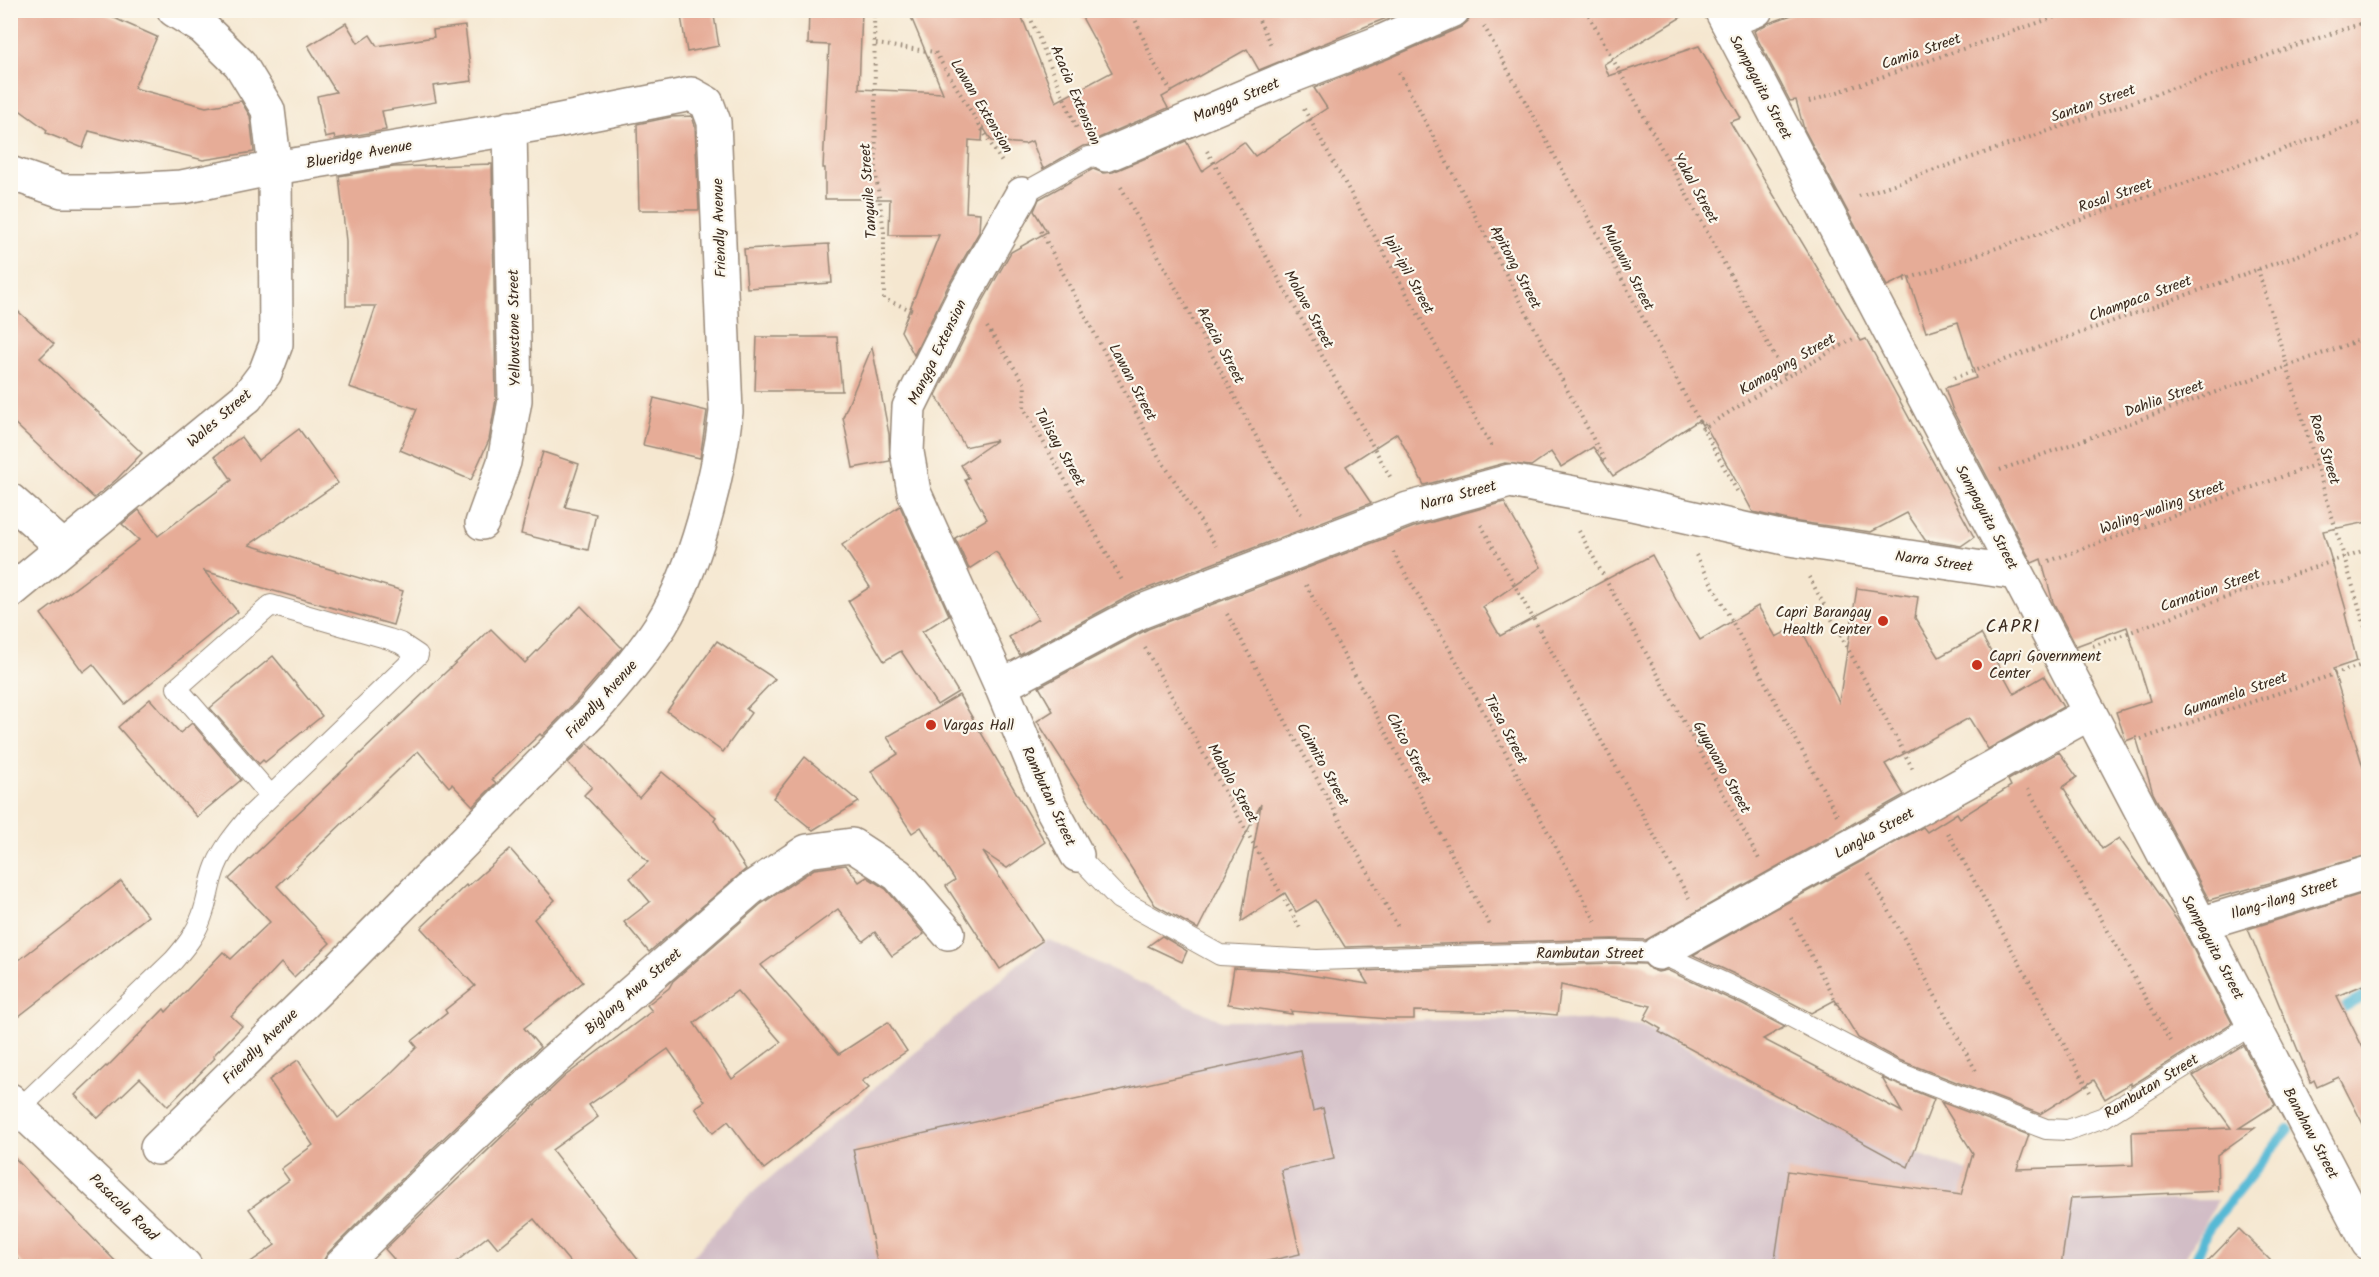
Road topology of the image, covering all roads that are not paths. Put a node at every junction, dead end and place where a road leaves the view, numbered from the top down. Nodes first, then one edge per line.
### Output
1 (174, 10) edge
2 (1734, 14) edge
3 (1467, 16) edge
4 (707, 103) joint
5 (510, 128) junction
6 (1098, 156) joint
7 (275, 168) junction
8 (10, 173) edge
9 (1022, 194) joint
10 (10, 500) edge
11 (482, 523) dead end
12 (63, 548) junction
13 (2016, 573) junction
14 (10, 592) edge
15 (1001, 686) junction
16 (2090, 713) junction
17 (271, 796) junction
18 (1077, 855) joint
19 (2368, 873) edge
20 (2200, 924) junction
21 (948, 933) dead end
22 (1659, 953) junction
23 (2253, 1024) junction
24 (14, 1108) edge
25 (157, 1148) dead end
26 (2368, 1243) edge
27 (185, 1266) edge
28 (341, 1266) edge

1 - 7 street, Wales Street
2 - 13 street, Sampaguita Street
3 - 6 street, Mangga Street
4 - 5 street, Blueridge Avenue
4 - 25 street, Friendly Avenue
5 - 7 street, Blueridge Avenue
5 - 11 street, Yellowstone Street
6 - 9 lane, Mangga Street
7 - 8 street, Blueridge Avenue
7 - 12 street, Wales Street
9 - 15 street, Mangga Extension
10 - 12 street
12 - 14 street, Wales Street
13 - 15 street, Narra Street
13 - 16 street, Sampaguita Street
15 - 18 street, Rambutan Street
16 - 20 street, Sampaguita Street
16 - 22 street, Langka Street
17 - 17 lane
17 - 24 lane
18 - 22 lane, Rambutan Street
19 - 20 street, Ilang-ilang Street
20 - 23 street, Sampaguita Street
21 - 28 street, Biglang Awa Street
22 - 23 lane, Rambutan Street
23 - 26 street, Banahaw Street
24 - 27 street, Pasacola Road

